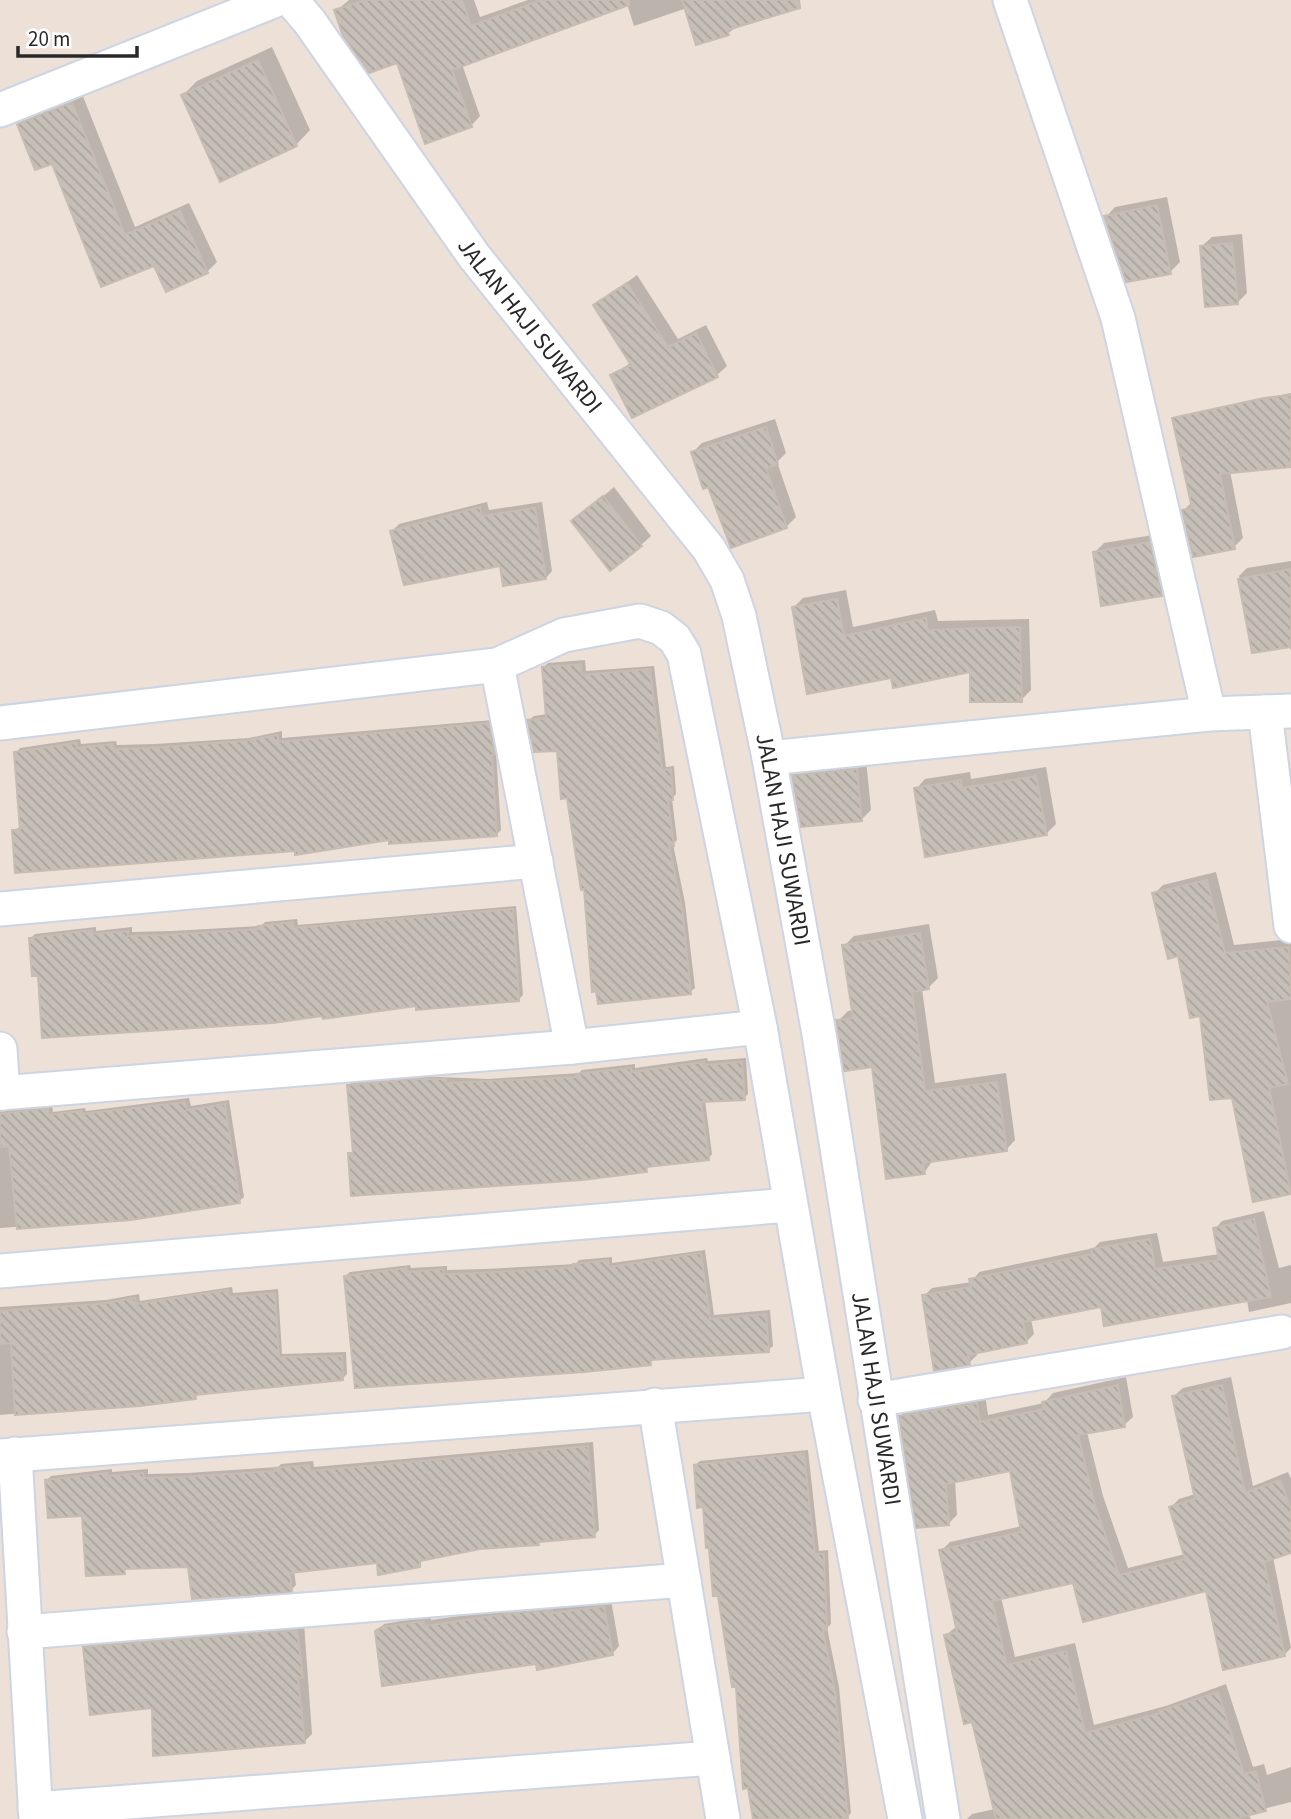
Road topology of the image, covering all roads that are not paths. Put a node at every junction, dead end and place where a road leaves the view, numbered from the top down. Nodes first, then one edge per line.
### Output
1 (276, 0) edge
2 (291, 0) edge
3 (1010, 0) edge
4 (0, 110) edge
5 (497, 665) junction
6 (1278, 711) edge
7 (1209, 714) junction
8 (0, 723) edge
9 (769, 758) junction
10 (536, 861) junction
11 (0, 909) edge
12 (1291, 926) edge
13 (760, 1027) junction
14 (572, 1046) junction
15 (0, 1049) edge
16 (2, 1093) edge
17 (789, 1205) junction
18 (0, 1270) edge
19 (1282, 1332) dead end
20 (824, 1394) junction
21 (875, 1400) junction
22 (655, 1405) junction
23 (8, 1455) edge
24 (684, 1580) junction
25 (24, 1632) junction
26 (713, 1758) junction
27 (35, 1814) edge
28 (723, 1819) edge
29 (905, 1819) edge
30 (943, 1819) edge

1 - 4 street
2 - 9 street, JALAN HAJI SUWARDI
3 - 7 street
5 - 8 street
5 - 10 street
5 - 13 street
6 - 7 street
6 - 12 street
7 - 9 street
9 - 21 street, JALAN HAJI SUWARDI
10 - 11 street
10 - 14 street
13 - 14 street
13 - 17 street
14 - 16 street
15 - 16 street
17 - 18 street
17 - 20 street
19 - 21 street
20 - 22 street
20 - 29 street
21 - 30 street, JALAN HAJI SUWARDI
22 - 23 street
22 - 24 street
23 - 25 street
24 - 25 street
24 - 26 street
25 - 27 street
26 - 27 street
26 - 28 street

